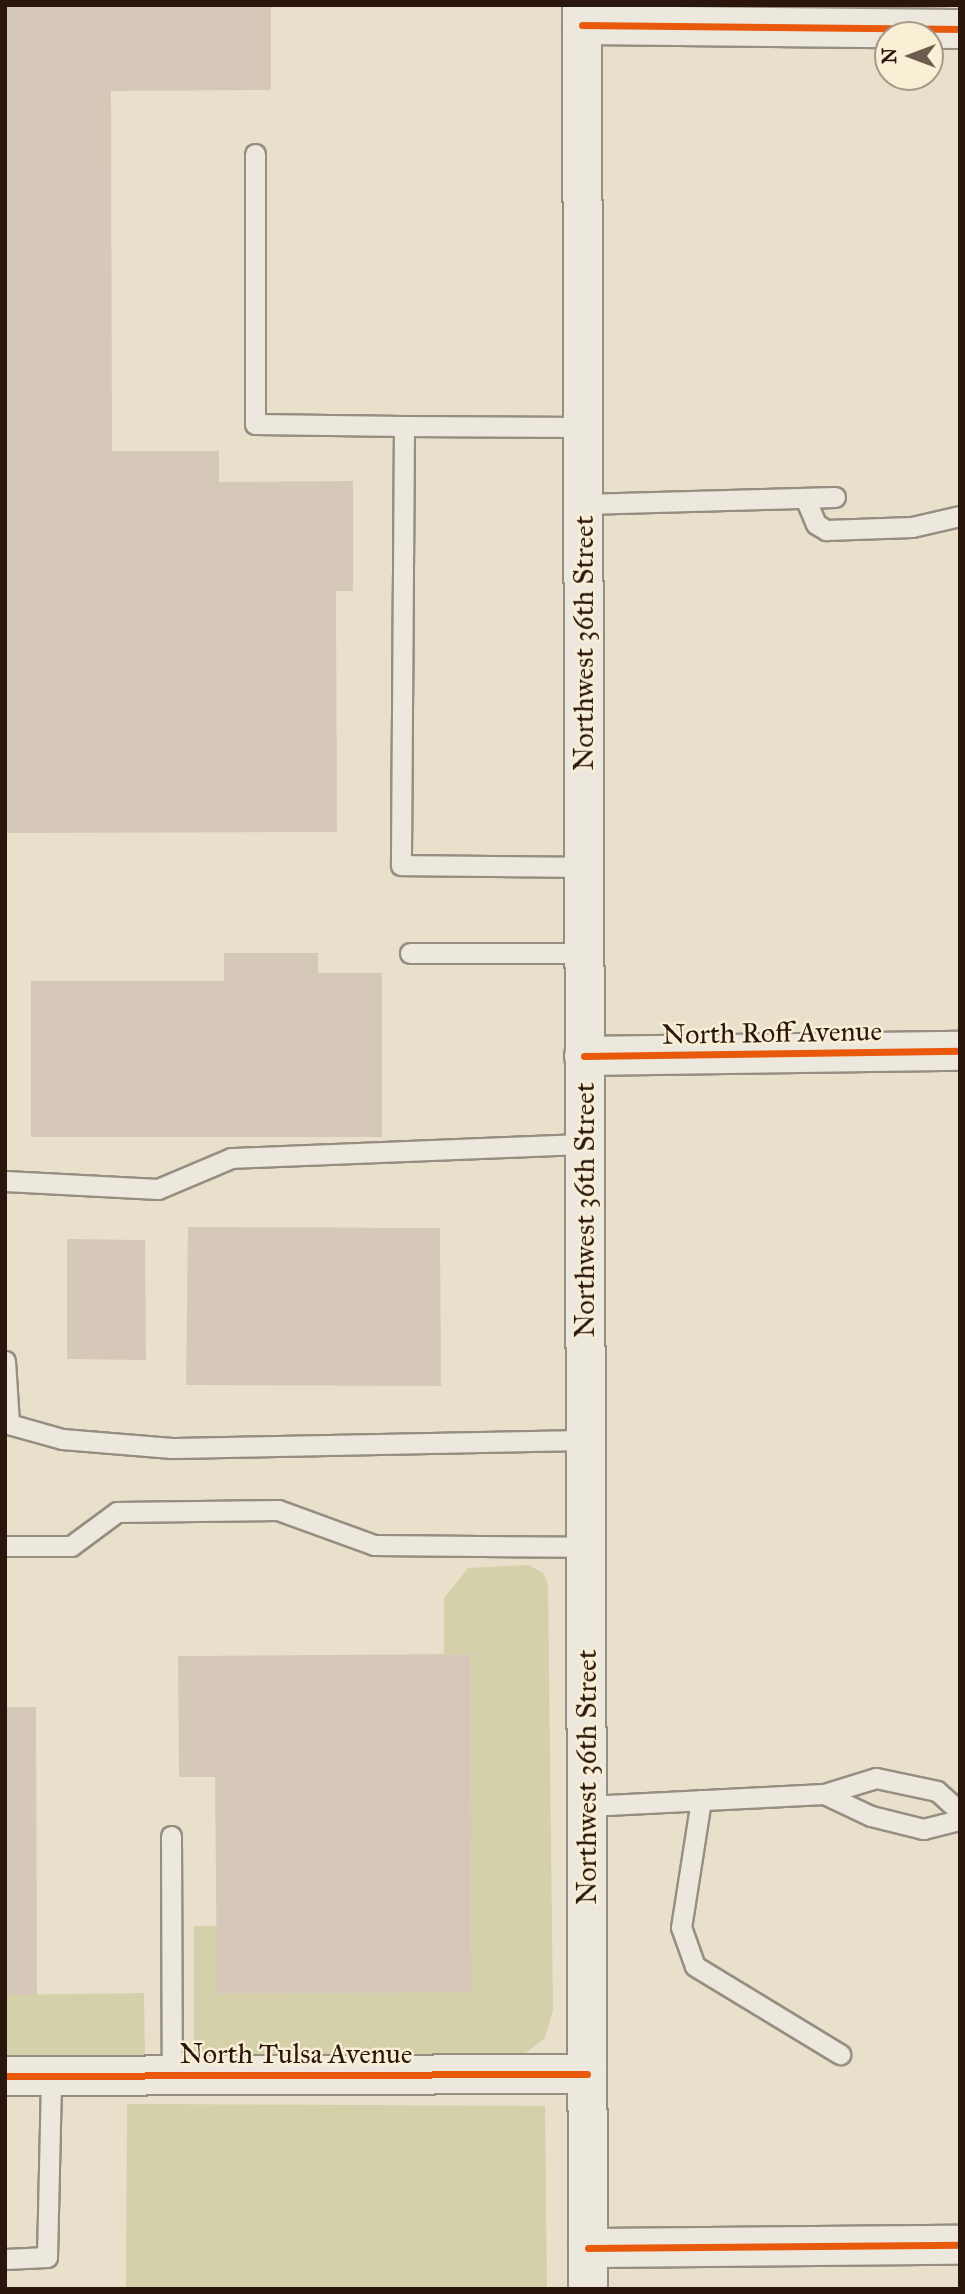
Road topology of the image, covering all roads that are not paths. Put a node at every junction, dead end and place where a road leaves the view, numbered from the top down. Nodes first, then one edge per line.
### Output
1 (582, 15) edge
2 (960, 29) edge
3 (255, 155) dead end
4 (404, 426) junction
5 (583, 427) junction
6 (835, 497) dead end
7 (805, 498) junction
8 (583, 504) junction
9 (960, 516) edge
10 (584, 867) junction
11 (410, 953) dead end
12 (584, 953) junction
13 (960, 1051) edge
14 (584, 1056) junction
15 (585, 1144) junction
16 (5, 1181) edge
17 (5, 1361) edge
18 (7, 1423) edge
19 (586, 1440) junction
20 (5, 1546) edge
21 (586, 1547) junction
22 (824, 1794) junction
23 (701, 1800) junction
24 (587, 1806) junction
25 (960, 1812) edge
26 (960, 1820) edge
27 (171, 1836) dead end
28 (840, 2054) dead end
29 (587, 2074) junction
30 (172, 2075) junction
31 (5, 2076) edge
32 (51, 2076) junction
33 (960, 2245) edge
34 (588, 2248) junction
35 (5, 2259) edge
36 (588, 2289) edge

1 - 2 main road
1 - 5 main road, Northwest 36th Street
3 - 4 lane
4 - 5 lane
4 - 10 lane
5 - 8 main road, Northwest 36th Street
6 - 7 lane
7 - 8 lane
7 - 9 lane
8 - 10 main road, Northwest 36th Street
10 - 12 main road, Northwest 36th Street
11 - 12 lane
12 - 14 main road, Northwest 36th Street
13 - 14 main road, North Roff Avenue
14 - 15 main road, Northwest 36th Street
15 - 16 lane
15 - 19 main road, Northwest 36th Street
17 - 18 lane
18 - 19 lane
19 - 21 main road, Northwest 36th Street
20 - 21 lane
21 - 24 main road, Northwest 36th Street
22 - 23 lane
22 - 25 lane
22 - 26 lane
23 - 24 lane
23 - 28 lane
24 - 29 main road, Northwest 36th Street
27 - 30 lane
29 - 30 main road, North Tulsa Avenue
29 - 34 main road, Northwest 36th Street
30 - 32 main road, North Tulsa Avenue
31 - 32 main road, North Tulsa Avenue
32 - 35 lane
33 - 34 main road
34 - 36 main road, Northwest 36th Street

